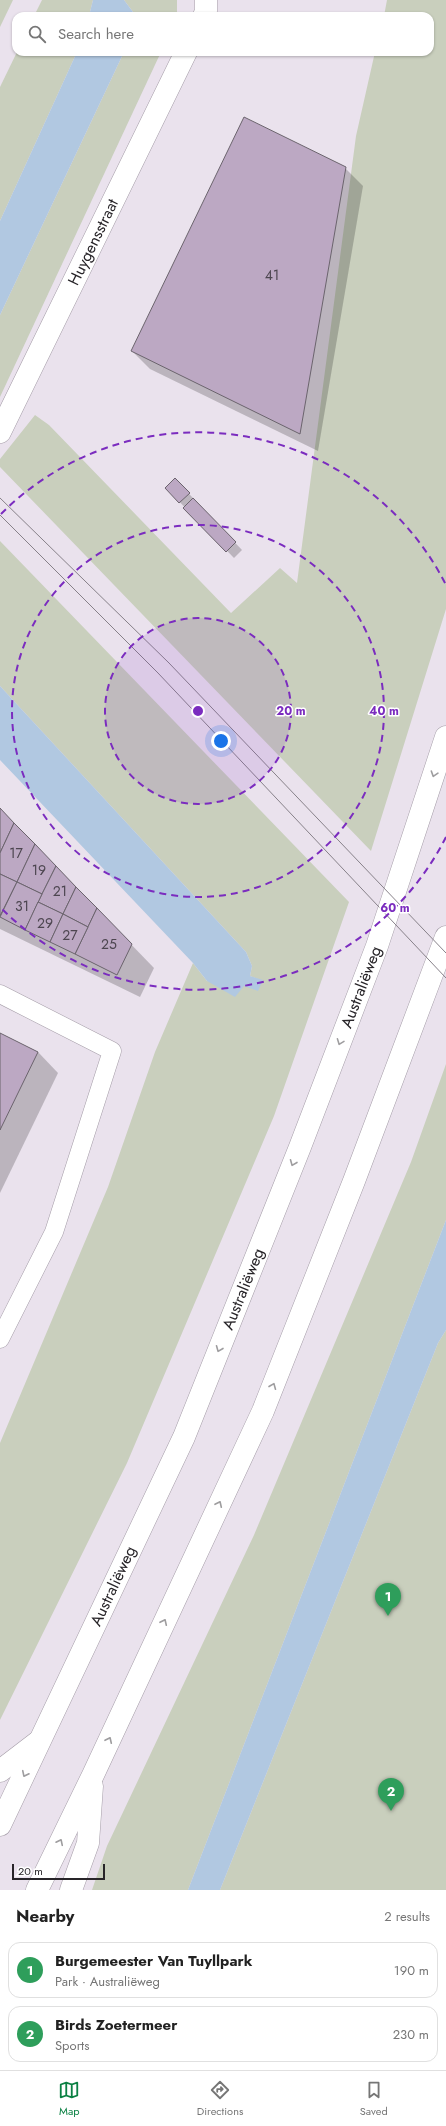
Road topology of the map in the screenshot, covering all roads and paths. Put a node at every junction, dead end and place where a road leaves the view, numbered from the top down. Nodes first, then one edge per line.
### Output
1 (206, 0) edge
2 (206, 12) edge
3 (184, 56) edge
4 (0, 432) edge
5 (446, 737) edge
6 (446, 937) edge
7 (0, 994) edge
8 (0, 1339) edge
9 (42, 1739) junction
10 (0, 1771) edge
11 (93, 1775) junction
12 (0, 1825) edge
13 (37, 1890) edge
14 (71, 1890) edge

1 - 2 main road
3 - 4 main road, Huygensstraat
5 -> 9 main road, Australiëweg
11 -> 6 main road
7 - 8 lane
9 - 10 main road
9 -> 12 main road, Australiëweg
13 -> 11 main road
11 - 14 main road

